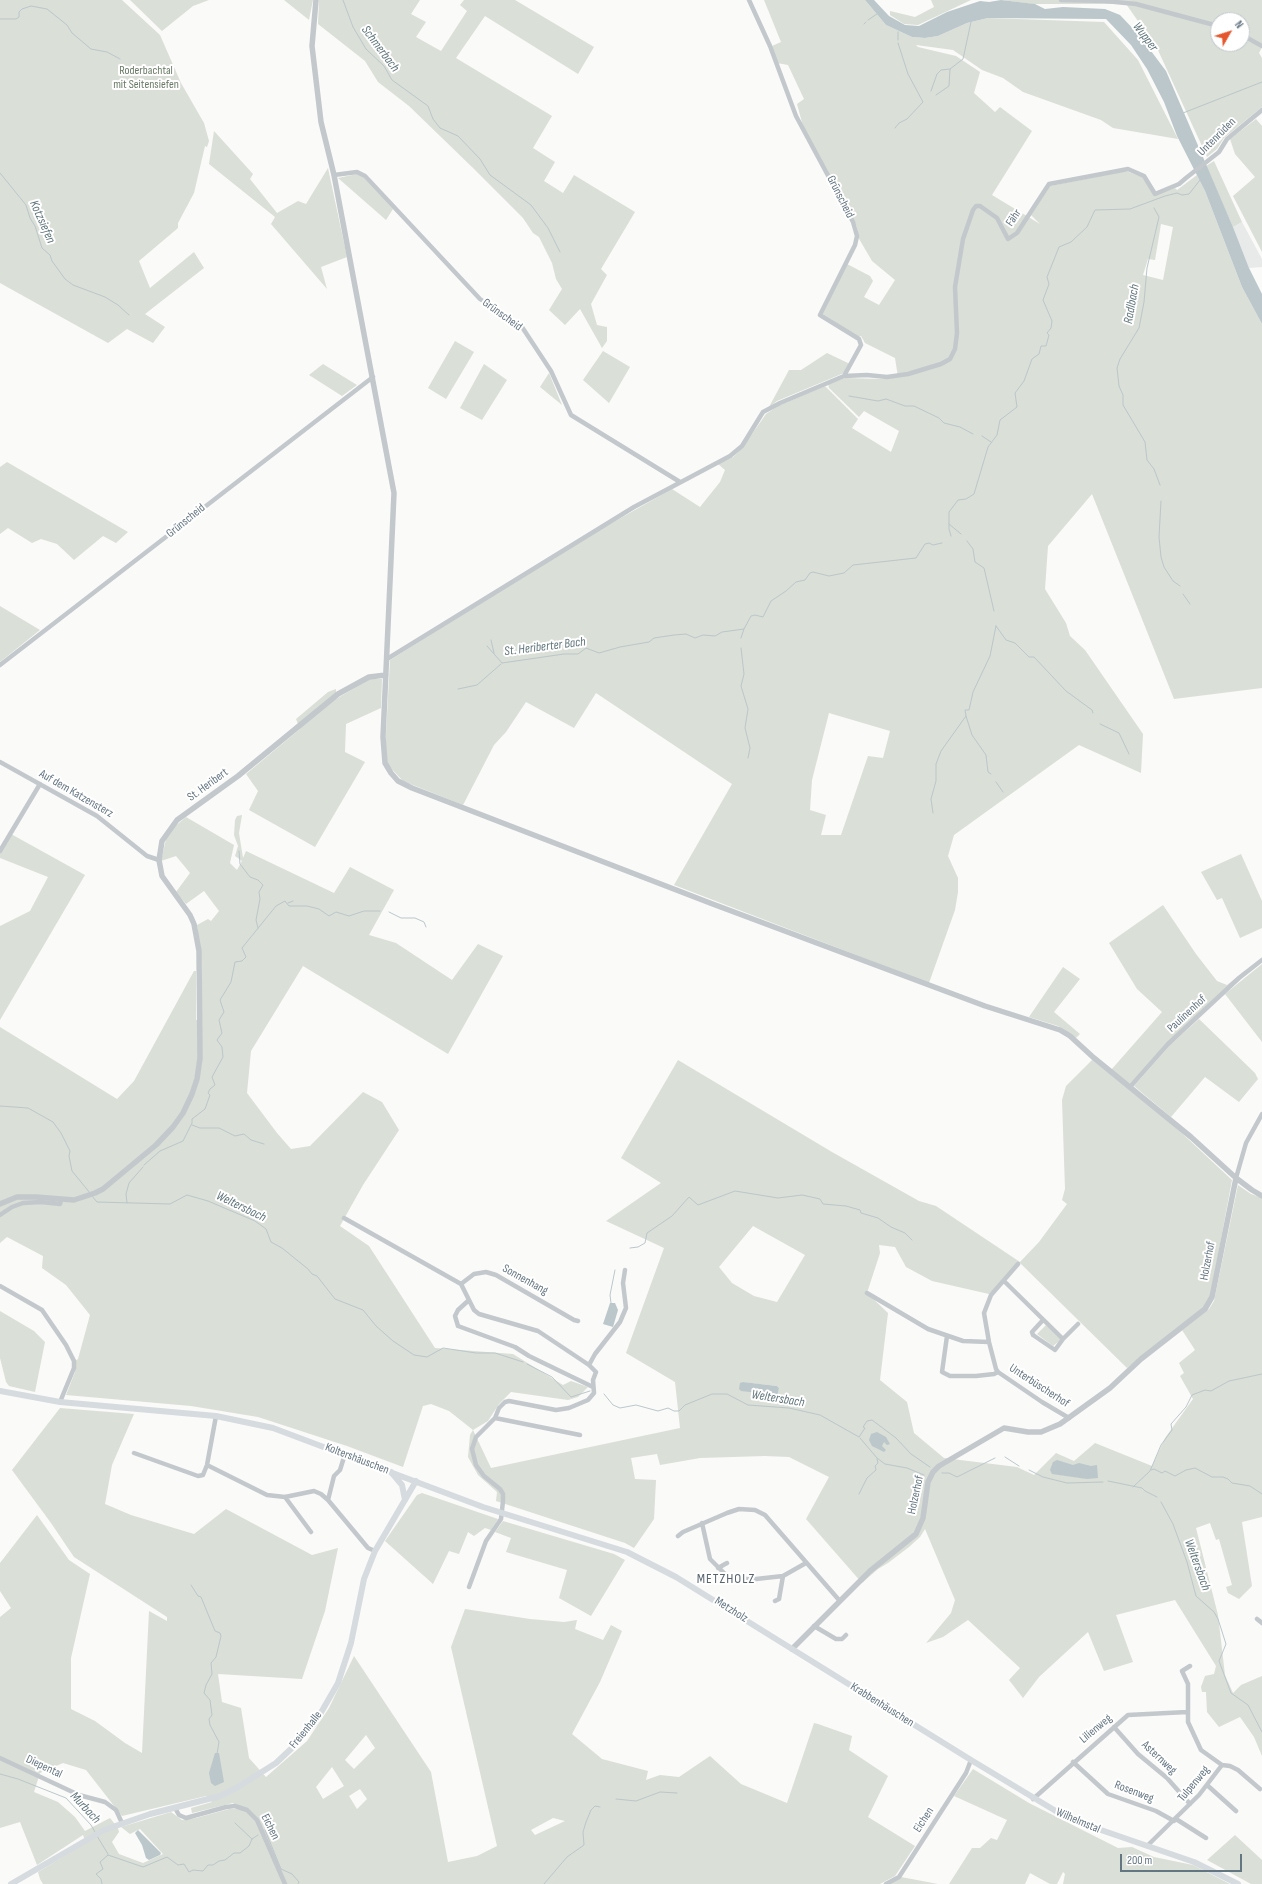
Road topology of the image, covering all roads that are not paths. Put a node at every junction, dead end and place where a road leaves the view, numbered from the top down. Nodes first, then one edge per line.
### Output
1 (316, 0) edge
2 (749, 0) edge
3 (1061, 0) edge
4 (1210, 24) edge
5 (1250, 40) edge
6 (1262, 46) edge
7 (1262, 110) edge
8 (334, 175) junction
9 (1186, 178) joint
10 (373, 376) junction
11 (844, 376) junction
12 (680, 482) junction
13 (387, 659) junction
14 (0, 665) edge
15 (386, 675) junction
16 (0, 762) edge
17 (40, 784) junction
18 (0, 851) edge
19 (159, 860) junction
20 (1262, 960) edge
21 (1130, 1087) junction
22 (1262, 1114) edge
23 (1236, 1178) junction
24 (1262, 1196) edge
25 (61, 1200) junction
26 (0, 1204) edge
27 (0, 1215) edge
28 (344, 1218) dead end
29 (1018, 1264) dead end
30 (625, 1270) dead end
31 (1004, 1280) junction
32 (461, 1284) junction
33 (0, 1286) edge
34 (867, 1293) dead end
35 (469, 1300) junction
36 (578, 1320) dead end
37 (1043, 1320) junction
38 (1078, 1324) dead end
39 (947, 1336) junction
40 (1063, 1339) junction
41 (989, 1342) junction
42 (589, 1365) junction
43 (998, 1372) junction
44 (593, 1387) junction
45 (0, 1390) edge
46 (60, 1402) junction
47 (216, 1416) junction
48 (495, 1418) junction
49 (1070, 1418) junction
50 (580, 1435) dead end
51 (134, 1453) dead end
52 (346, 1454) junction
53 (207, 1466) junction
54 (391, 1472) junction
55 (416, 1481) junction
56 (285, 1497) junction
57 (328, 1500) junction
58 (405, 1500) junction
59 (498, 1512) junction
60 (702, 1523) junction
61 (311, 1532) dead end
62 (678, 1536) dead end
63 (374, 1551) junction
64 (728, 1563) dead end
65 (806, 1563) junction
66 (718, 1568) junction
67 (783, 1576) junction
68 (469, 1588) dead end
69 (839, 1600) junction
70 (775, 1601) dead end
71 (1257, 1619) dead end
72 (1262, 1622) edge
73 (814, 1626) junction
74 (846, 1635) dead end
75 (792, 1649) junction
76 (1190, 1666) dead end
77 (1187, 1712) junction
78 (1114, 1727) junction
79 (0, 1758) edge
80 (971, 1760) junction
81 (1073, 1762) junction
82 (1222, 1765) junction
83 (1207, 1785) junction
84 (1260, 1789) dead end
85 (1033, 1799) junction
86 (1190, 1804) junction
87 (175, 1808) junction
88 (1236, 1811) dead end
89 (1175, 1820) junction
90 (122, 1823) junction
91 (1206, 1838) dead end
92 (1147, 1846) junction
93 (11, 1884) edge
94 (285, 1884) edge
95 (886, 1884) edge
96 (1238, 1884) edge

1 - 8 street
2 - 11 street, Grünscheid
3 - 4 street
5 - 6 street
7 - 9 street, Untenrüden
8 - 10 street
8 - 12 street, Grünscheid
9 - 11 street, Fähr
10 - 13 street
10 - 14 street, Grünscheid
11 - 12 street
12 - 13 street
13 - 15 street
15 - 19 street, St. Heribert
15 - 21 street
16 - 17 street, Auf dem Katzensterz
17 - 18 street
17 - 19 street, Auf dem Katzensterz
19 - 25 street, St. Heribert
20 - 21 street, Paulinenhof
21 - 23 street
22 - 23 street
23 - 24 street
23 - 49 street, Holzerhof
25 - 26 street
25 - 27 street
28 - 32 street
29 - 31 street, Unterbüscherhof
30 - 42 street
31 - 37 street
31 - 41 street, Unterbüscherhof
32 - 35 street
32 - 36 street, Sonnenhang
33 - 46 street
34 - 39 street
35 - 42 street
35 - 44 street
37 - 40 street
37 - 40 street
38 - 40 street
39 - 41 street
39 - 43 street, Unterbüscherhof
41 - 43 street, Unterbüscherhof
42 - 44 street
43 - 49 street, Unterbüscherhof
44 - 48 street
45 - 46 main road, Koltershäuschen
46 - 47 main road, Koltershäuschen
47 - 52 main road, Koltershäuschen
47 - 53 street
48 - 50 street
48 - 59 street
49 - 69 street, Holzerhof
51 - 53 street
52 - 54 main road, Koltershäuschen
52 - 57 street
53 - 56 street
54 - 55 main road, Koltershäuschen
54 - 58 main road
55 - 58 main road, Freienhalle
55 - 59 main road, Koltershäuschen
56 - 57 street
56 - 61 street
57 - 63 street
58 - 63 main road, Freienhalle
59 - 68 street
59 - 75 main road, Metzholz
60 - 62 street
60 - 65 street
60 - 66 street
63 - 87 main road, Freienhalle
64 - 66 street
65 - 67 street
65 - 69 street
66 - 67 street
67 - 70 street
69 - 73 street, Holzerhof
71 - 72 street
73 - 74 street
73 - 75 street, Holzerhof
75 - 80 main road, Krabbenhäuschen
76 - 77 street, Tulpenweg
77 - 78 street, Lilienweg
77 - 82 street, Tulpenweg
78 - 81 street, Lilienweg
78 - 86 street, Asternweg
79 - 90 street, Diepental
80 - 85 main road, Wilhelmstal
80 - 95 street, Eichen
81 - 85 street, Lilienweg
81 - 89 street, Rosenweg
82 - 83 street, Tulpenweg
82 - 84 street
83 - 86 street, Tulpenweg
83 - 88 street
85 - 92 main road, Wilhelmstal
86 - 89 street, Tulpenweg
87 - 90 main road, Freienhalle
87 - 94 street, Eichen
89 - 91 street, Rosenweg
89 - 92 street, Tulpenweg
90 - 93 main road, Freienhalle
92 - 96 main road, Wilhelmstal

